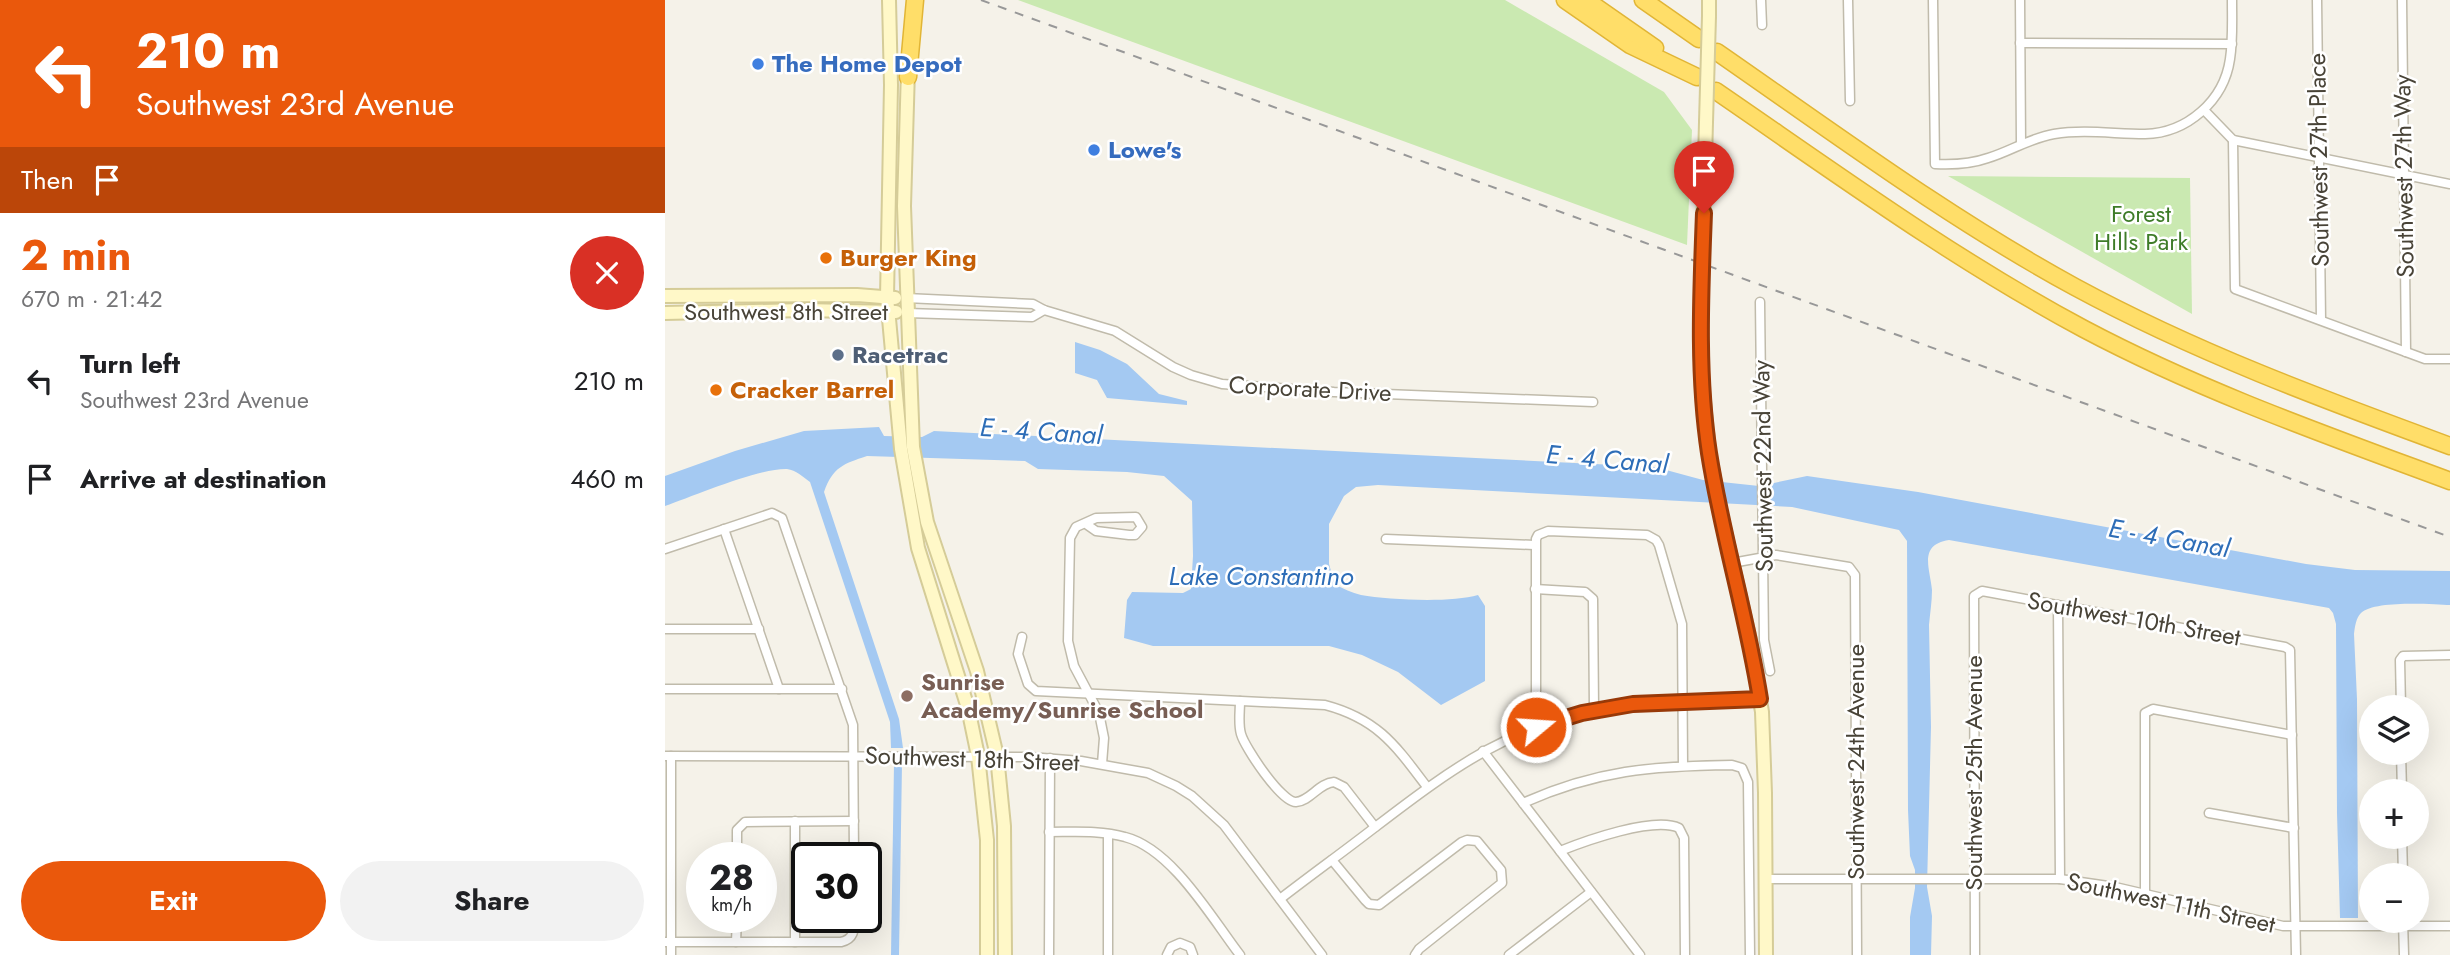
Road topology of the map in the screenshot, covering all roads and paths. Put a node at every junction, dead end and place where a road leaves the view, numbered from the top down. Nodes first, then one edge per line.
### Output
1 (889, 0) edge
2 (909, 0) edge
3 (915, 0) edge
4 (1565, 0) edge
5 (1586, 0) edge
6 (1643, 0) edge
7 (1709, 0) edge
8 (1761, 0) edge
9 (1848, 0) edge
10 (1933, 0) edge
11 (2020, 0) edge
12 (2232, 0) edge
13 (2317, 0) edge
14 (2402, 0) edge
15 (1762, 25) dead end
16 (1699, 39) dead end
17 (2020, 43) junction
18 (2232, 44) junction
19 (1717, 52) dead end
20 (908, 77) junction
21 (1716, 90) dead end
22 (1850, 100) dead end
23 (2204, 110) junction
24 (2233, 140) junction
25 (2021, 144) junction
26 (2319, 158) junction
27 (2404, 175) junction
28 (2450, 184) edge
29 (768, 295) junction
30 (665, 296) edge
31 (887, 297) junction
32 (906, 298) junction
33 (1760, 302) dead end
34 (1044, 310) junction
35 (737, 311) junction
36 (888, 312) junction
37 (665, 313) edge
38 (907, 313) junction
39 (2321, 320) junction
40 (2406, 352) junction
41 (2450, 359) edge
42 (1593, 402) dead end
43 (2450, 446) edge
44 (2450, 481) edge
45 (1086, 524) junction
46 (724, 529) junction
47 (1386, 539) dead end
48 (1535, 545) junction
49 (665, 549) edge
50 (1764, 555) junction
51 (1733, 563) junction
52 (1535, 589) junction
53 (1977, 592) joint
54 (2058, 605) junction
55 (665, 629) edge
56 (759, 629) junction
57 (1022, 636) dead end
58 (2450, 655) edge
59 (1770, 671) dead end
60 (665, 689) edge
61 (779, 689) junction
62 (842, 689) junction
63 (1091, 695) junction
64 (2400, 695) edge
65 (1760, 699) junction
66 (1240, 701) junction
67 (1683, 701) junction
68 (1594, 710) junction
69 (1536, 727) junction
70 (2292, 735) junction
71 (1483, 751) junction
72 (668, 756) edge
73 (855, 756) junction
74 (978, 756) junction
75 (997, 757) junction
76 (1050, 758) junction
77 (1102, 764) junction
78 (1683, 765) junction
79 (1427, 787) junction
80 (1523, 803) junction
81 (2209, 813) dead end
82 (796, 821) junction
83 (855, 821) junction
84 (1375, 827) junction
85 (2294, 828) junction
86 (1049, 832) junction
87 (1108, 834) junction
88 (737, 842) edge
89 (854, 842) edge
90 (1560, 851) junction
91 (1332, 860) junction
92 (1975, 877) junction
93 (1856, 878) junction
94 (1766, 879) junction
95 (2060, 879) junction
96 (1591, 892) junction
97 (2145, 894) junction
98 (1280, 899) junction
99 (2359, 925) edge
100 (2429, 925) edge
101 (2450, 926) edge
102 (2295, 927) junction
103 (736, 933) edge
104 (853, 933) edge
105 (2403, 933) edge
106 (668, 942) edge
107 (736, 942) junction
108 (795, 942) junction
109 (671, 955) edge
110 (987, 955) edge
111 (1005, 955) edge
112 (1049, 955) edge
113 (1108, 955) edge
114 (1167, 955) edge
115 (1193, 955) edge
116 (1240, 955) edge
117 (1322, 955) edge
118 (1415, 955) edge
119 (1509, 955) edge
120 (1640, 955) edge
121 (1685, 955) edge
122 (1750, 955) edge
123 (1766, 955) edge
124 (1857, 955) edge
125 (1975, 955) edge
126 (2296, 955) edge
127 (2404, 955) edge

1 - 31 main road
2 - 20 main road
3 - 20 highway
4 - 5 highway
6 - 16 highway
7 - 51 main road, bridge
8 - 15 street
9 - 22 street
10 - 25 street
11 - 17 street
12 - 18 street
13 - 26 street, Southwest 27th Place
14 - 27 street, Southwest 27th Way
17 - 18 street
17 - 25 street
18 - 23 street
19 - 43 highway
20 - 32 main road
21 - 44 highway
23 - 24 street
23 - 25 street
24 - 26 street
24 - 39 street
26 - 27 street
26 - 39 street, Southwest 27th Place
27 - 28 street
27 - 40 street, Southwest 27th Way
29 - 30 main road, Southwest 8th Street
29 - 31 main road, Southwest 8th Street
29 - 35 main road
31 - 32 main road, Southwest 8th Street
31 - 36 main road
32 - 34 street, Corporate Drive
32 - 38 main road
33 - 50 street, Southwest 22nd Way
34 - 38 street, Corporate Drive
34 - 42 street, Corporate Drive
35 - 36 main road, Southwest 8th Street
35 - 37 main road, Southwest 8th Street
36 - 38 main road, Southwest 8th Street
36 - 74 main road
38 - 75 main road
39 - 40 street
40 - 41 street
45 - 45 street
45 - 63 street
46 - 49 street
46 - 56 street
46 - 62 street
47 - 48 street
48 - 52 street
48 - 67 street
50 - 51 street
50 - 59 street, Southwest 22nd Way
50 - 93 street, Southwest 24th Avenue
51 - 65 main road
52 - 68 street
52 - 69 street
53 - 54 street, Southwest 10th Street
53 - 92 street, Southwest 25th Avenue
54 - 70 street, Southwest 10th Street
54 - 95 street
55 - 56 street
56 - 61 street
57 - 63 street
58 - 64 street
60 - 61 street
61 - 62 street
62 - 73 street
63 - 66 street
63 - 77 street
65 - 67 street
65 - 94 main road
66 - 79 street
66 - 84 street
67 - 68 street
67 - 78 street
68 - 69 street
69 - 71 street
70 - 85 street
70 - 97 street
71 - 79 street
71 - 80 street
72 - 73 street, Southwest 18th Street
72 - 106 street
73 - 74 street, Southwest 18th Street
73 - 83 street
74 - 75 street, Southwest 18th Street
74 - 110 main road
75 - 76 street, Southwest 18th Street
75 - 111 main road
76 - 77 street, Southwest 18th Street
76 - 86 street
77 - 98 street, Southwest 18th Street
78 - 80 street
78 - 122 street
79 - 84 street
80 - 90 street
81 - 85 street
82 - 83 street
82 - 88 street
82 - 108 street
83 - 89 street
84 - 91 street
85 - 102 street
86 - 87 street
86 - 112 street
87 - 113 street
87 - 116 street
90 - 96 street
90 - 121 street
91 - 98 street
91 - 118 street
92 - 93 street, Southwest 11th Street
92 - 95 street, Southwest 11th Street
92 - 125 street, Southwest 25th Avenue
93 - 94 street, Southwest 11th Street
93 - 124 street, Southwest 24th Avenue
94 - 123 main road
95 - 97 street, Southwest 11th Street
96 - 119 street
96 - 120 street
97 - 102 street, Southwest 11th Street
98 - 117 street, Southwest 18th Street
99 - 102 street, Southwest 11th Street
100 - 101 street, Southwest 11th Street
102 - 126 street
103 - 107 street
104 - 108 street
105 - 127 street
106 - 107 street
106 - 109 street
107 - 108 street
114 - 115 street

